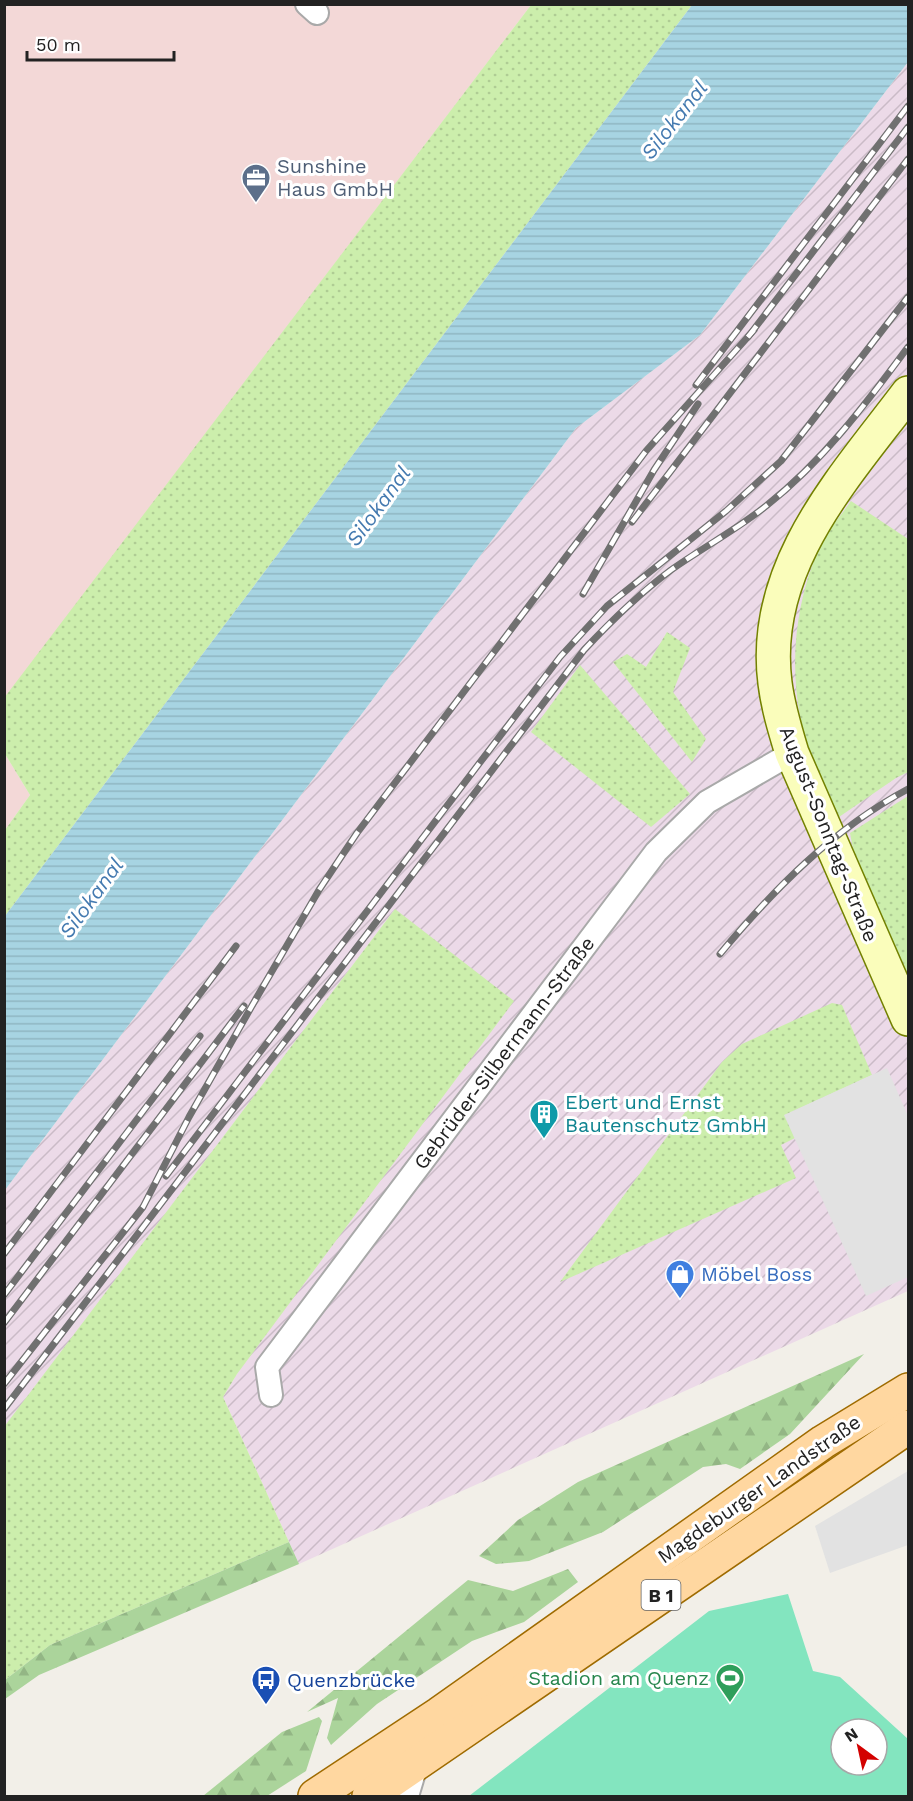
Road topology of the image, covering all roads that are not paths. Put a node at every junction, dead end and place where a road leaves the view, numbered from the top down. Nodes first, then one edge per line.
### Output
1 (909, 393) edge
2 (792, 753) junction
3 (909, 1019) edge
4 (909, 1389) edge
5 (271, 1395) dead end
6 (909, 1427) edge
7 (412, 1781) edge
8 (363, 1791) edge
9 (315, 1797) edge

1 - 2 street, August-Sonntag-Straße
2 - 3 street, August-Sonntag-Straße
2 - 5 street, Gebrüder-Silbermann-Straße
4 - 8 main road, Magdeburger Landstraße / B 1
6 - 7 main road, Magdeburger Landstraße / B 1
7 - 8 main road, Magdeburger Landstraße / B 1
8 - 9 main road, Magdeburger Landstraße / B 1

